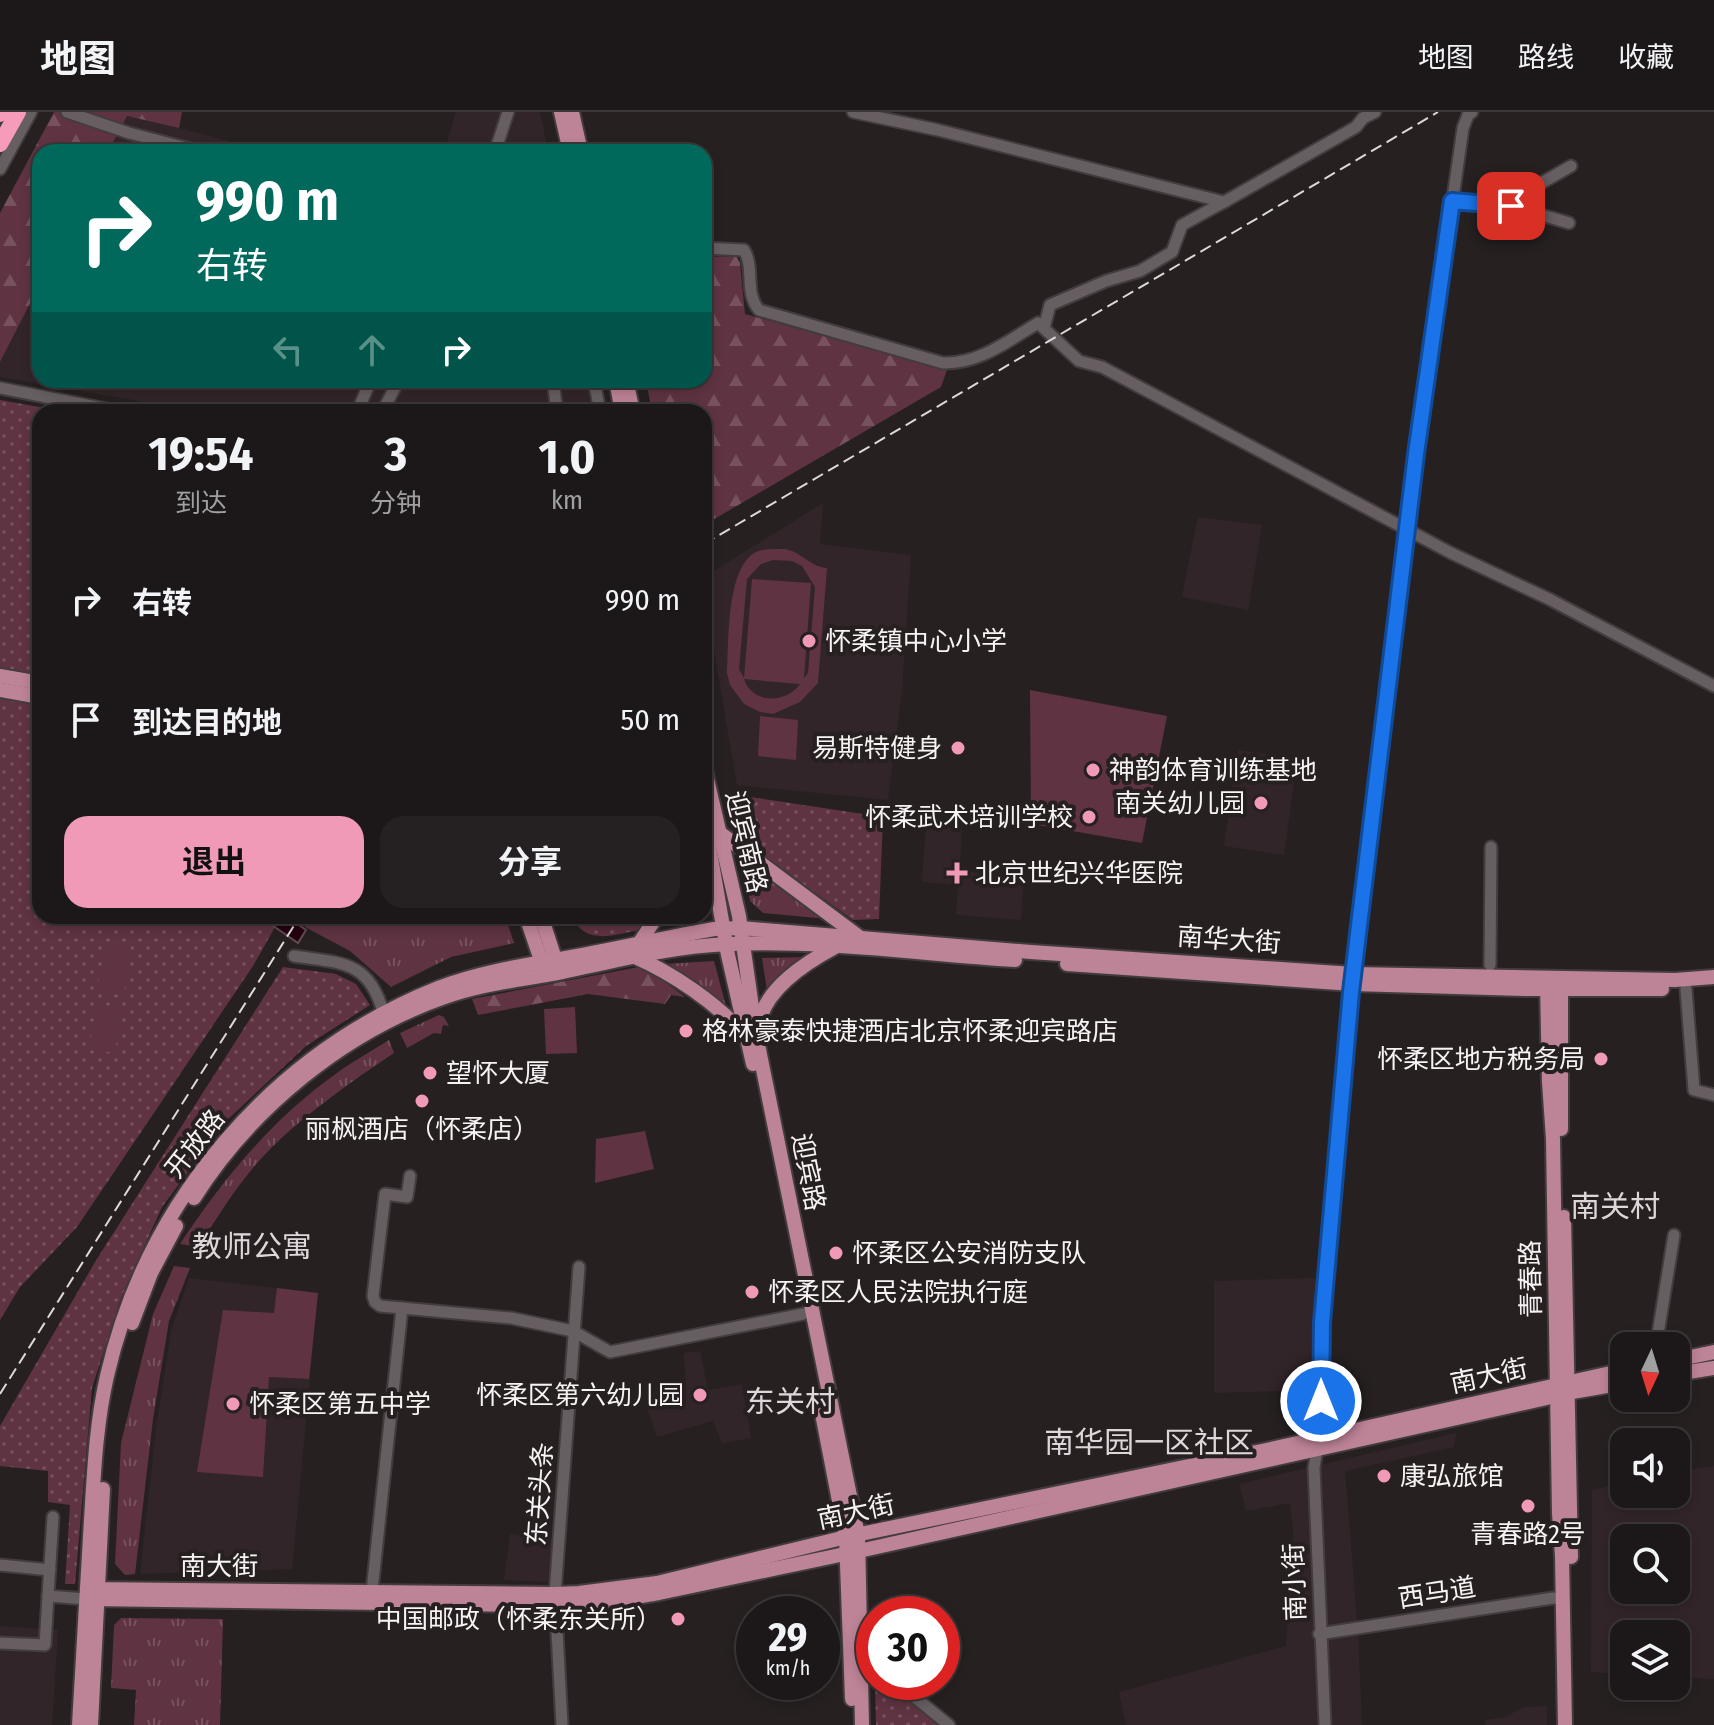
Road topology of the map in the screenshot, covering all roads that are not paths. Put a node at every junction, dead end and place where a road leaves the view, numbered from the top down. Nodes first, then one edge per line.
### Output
1 (18, 112) edge
2 (31, 112) edge
3 (67, 112) edge
4 (508, 112) edge
5 (561, 112) edge
6 (572, 112) edge
7 (853, 112) edge
8 (1375, 112) edge
9 (1472, 112) edge
10 (0, 144) edge
11 (171, 144) edge
12 (498, 144) edge
13 (568, 144) edge
14 (579, 144) edge
15 (1571, 166) dead end
16 (0, 169) edge
17 (1452, 201) junction
18 (1224, 202) junction
19 (1517, 208) junction
20 (1569, 223) dead end
21 (712, 248) edge
22 (1044, 328) junction
23 (0, 388) edge
24 (81, 404) edge
25 (1407, 529) junction
26 (0, 676) edge
27 (32, 682) edge
28 (1714, 686) edge
29 (0, 690) edge
30 (32, 696) edge
31 (712, 837) edge
32 (712, 842) edge
33 (1491, 847) dead end
34 (712, 848) edge
35 (530, 924) edge
36 (543, 924) edge
37 (652, 924) edge
38 (741, 928) junction
39 (726, 936) junction
40 (859, 936) junction
41 (640, 942) junction
42 (743, 944) junction
43 (837, 946) junction
44 (294, 956) dead end
45 (632, 956) junction
46 (1490, 965) dead end
47 (551, 967) junction
48 (1714, 977) edge
49 (1353, 979) junction
50 (1554, 983) junction
51 (1714, 986) edge
52 (1686, 989) junction
53 (383, 1012) junction
54 (752, 1036) junction
55 (1714, 1095) edge
56 (410, 1176) dead end
57 (1674, 1235) dead end
58 (579, 1267) dead end
59 (402, 1308) junction
60 (803, 1314) junction
61 (573, 1331) junction
62 (1658, 1332) edge
63 (1714, 1352) edge
64 (1690, 1357) edge
65 (1714, 1368) edge
66 (1690, 1372) edge
67 (1610, 1375) edge
68 (1610, 1385) edge
69 (1563, 1390) junction
70 (1318, 1444) junction
71 (53, 1517) dead end
72 (852, 1536) junction
73 (853, 1552) junction
74 (0, 1565) edge
75 (50, 1570) junction
76 (372, 1591) junction
77 (91, 1594) junction
78 (48, 1596) junction
79 (856, 1596) edge
80 (556, 1599) junction
81 (1562, 1599) junction
82 (1319, 1634) junction
83 (0, 1643) edge
84 (861, 1700) edge
85 (918, 1700) edge
86 (79, 1725) edge
87 (91, 1725) edge
88 (562, 1725) edge
89 (853, 1725) edge
90 (862, 1725) edge
91 (949, 1725) edge
92 (1325, 1725) edge
93 (1565, 1725) edge
94 (1574, 1725) edge

1 - 10 highway
2 - 16 street
3 - 11 street
4 - 12 street
5 - 13 main road
6 - 14 main road
7 - 18 street
8 - 18 street
9 - 17 street, 南小街
15 - 19 street
17 - 19 street
17 - 25 street, 南小街
18 - 22 street
19 - 20 street
21 - 22 street
22 - 25 street
23 - 24 street
25 - 28 street
25 - 49 street, 南小街
26 - 27 main road
29 - 30 main road
31 - 40 main road
32 - 38 main road, 迎宾南路
33 - 46 street
34 - 39 main road, 迎宾南路
35 - 47 main road
36 - 47 main road
37 - 41 main road
38 - 39 main road, 开放路
38 - 40 main road, 南华大街
38 - 42 main road, 迎宾南路
39 - 41 main road, 开放路
39 - 42 main road, 开放路
39 - 45 main road, 开放路
39 - 54 main road, 迎宾路
40 - 49 main road, 南华大街
41 - 47 main road, 开放路
42 - 43 main road, 南华大街
42 - 54 main road, 迎宾路
43 - 49 main road, 南华大街
43 - 54 main road
44 - 53 street
45 - 47 main road, 开放路
45 - 54 main road
47 - 53 main road, 开放路
47 - 77 main road, 开放路
48 - 50 main road, 南华大街
49 - 50 main road, 南华大街
49 - 70 street, 南小街
50 - 52 main road, 南华大街
50 - 69 main road, 青春路
51 - 52 main road, 南华大街
52 - 55 street
53 - 77 main road, 开放路
54 - 60 main road, 迎宾路
54 - 72 main road, 迎宾路
56 - 59 street
57 - 62 street
58 - 61 street, 东关头条
59 - 61 street
59 - 76 street
60 - 61 street
60 - 72 main road, 迎宾路
61 - 80 street, 东关头条
63 - 64 main road
65 - 66 main road
67 - 69 main road, 南大街
68 - 69 main road, 南大街
69 - 70 main road, 南大街
69 - 81 main road, 青春路
69 - 94 main road, 青春路
70 - 72 main road, 南大街
70 - 73 main road, 南大街
70 - 82 street, 南小街
71 - 75 street
72 - 73 main road
72 - 80 main road, 南大街
73 - 79 main road
73 - 80 main road, 南大街
73 - 89 main road
74 - 75 street
75 - 78 street
76 - 77 main road, 南大街
76 - 80 main road, 南大街
77 - 78 street
77 - 80 main road, 南大街
77 - 86 main road, 开放路
77 - 87 main road, 开放路
78 - 83 street
80 - 88 street, 东关头条
81 - 82 street, 西马道
81 - 93 main road, 青春路
82 - 92 street, 南小街
84 - 90 main road
85 - 91 street

